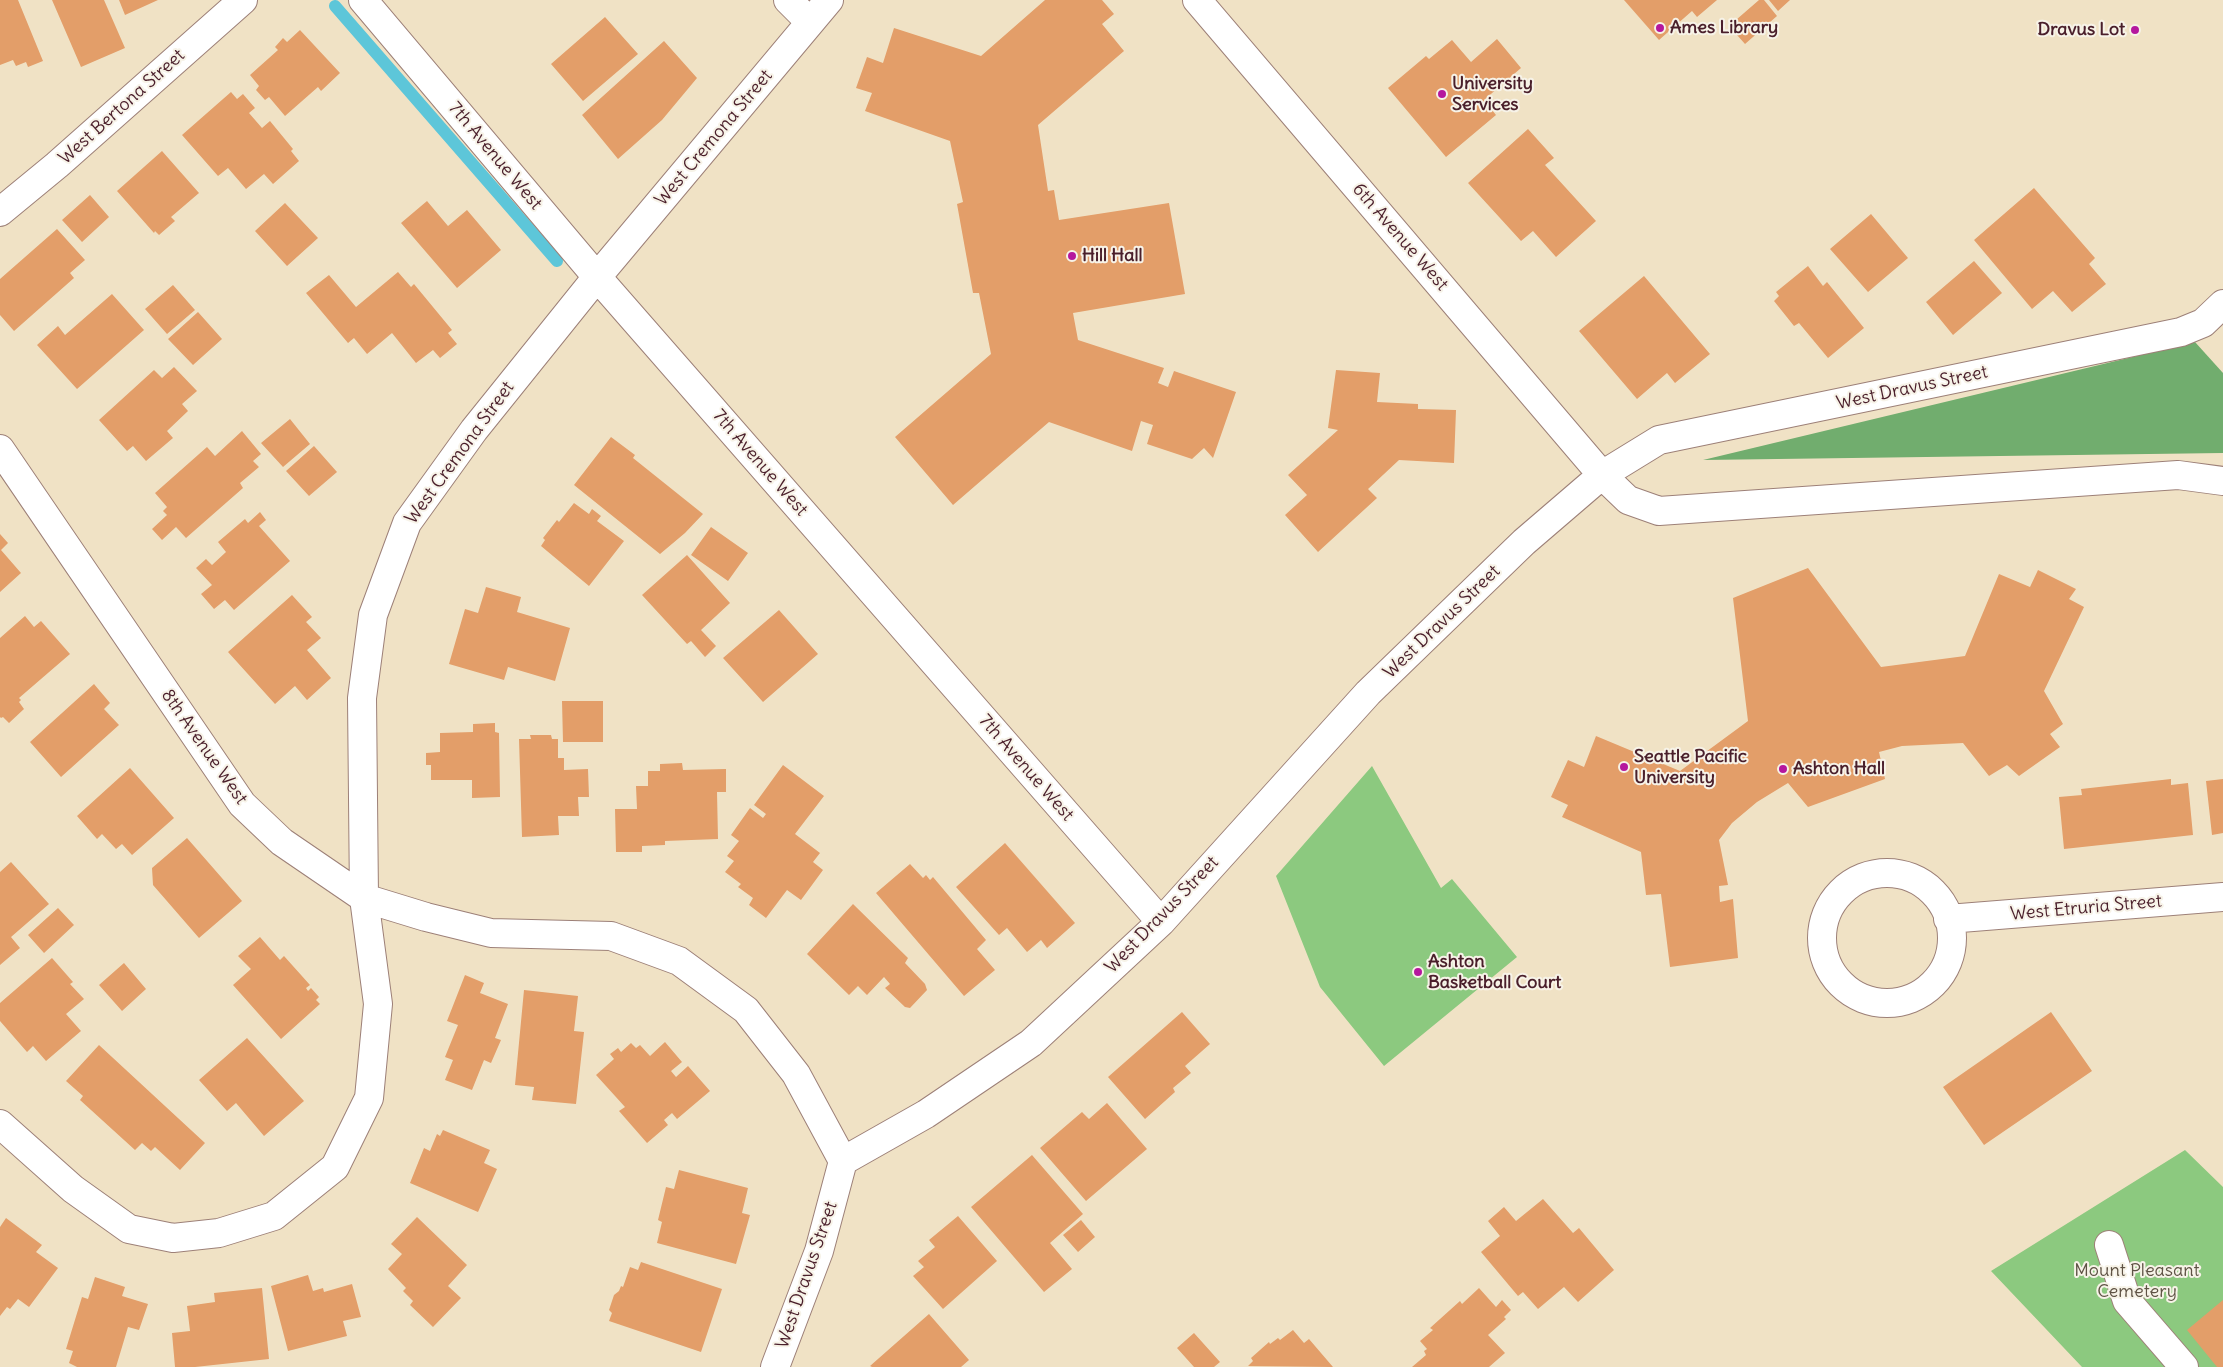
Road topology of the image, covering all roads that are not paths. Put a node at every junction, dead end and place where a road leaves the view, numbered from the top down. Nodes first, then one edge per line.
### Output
1 (243, 0) edge
2 (363, 0) edge
3 (788, 0) edge
4 (829, 0) edge
5 (1196, 0) edge
6 (810, 22) junction
7 (0, 212) edge
8 (597, 277) junction
9 (2223, 304) edge
10 (0, 449) edge
11 (1602, 475) junction
12 (2223, 481) edge
13 (2223, 897) edge
14 (364, 898) junction
15 (1948, 919) junction
16 (1161, 922) junction
17 (0, 1124) edge
18 (843, 1162) junction
19 (2109, 1245) dead end
20 (775, 1367) edge
21 (2184, 1367) edge

1 - 7 street, West Bertona Street
2 - 8 street, 7th Avenue West
3 - 6 street
4 - 6 street, West Cremona Street
5 - 11 street, 6th Avenue West
6 - 8 street, West Cremona Street
8 - 14 street, West Cremona Street
8 - 16 street, 7th Avenue West
9 - 11 street, West Dravus Street
10 - 14 street, 8th Avenue West
11 - 12 street
11 - 16 street, West Dravus Street
13 - 15 street, West Etruria Street
14 - 17 street, West Cremona Street
14 - 18 street, 8th Avenue West
15 - 15 street
16 - 18 street, West Dravus Street
18 - 20 street, West Dravus Street
19 - 21 street

